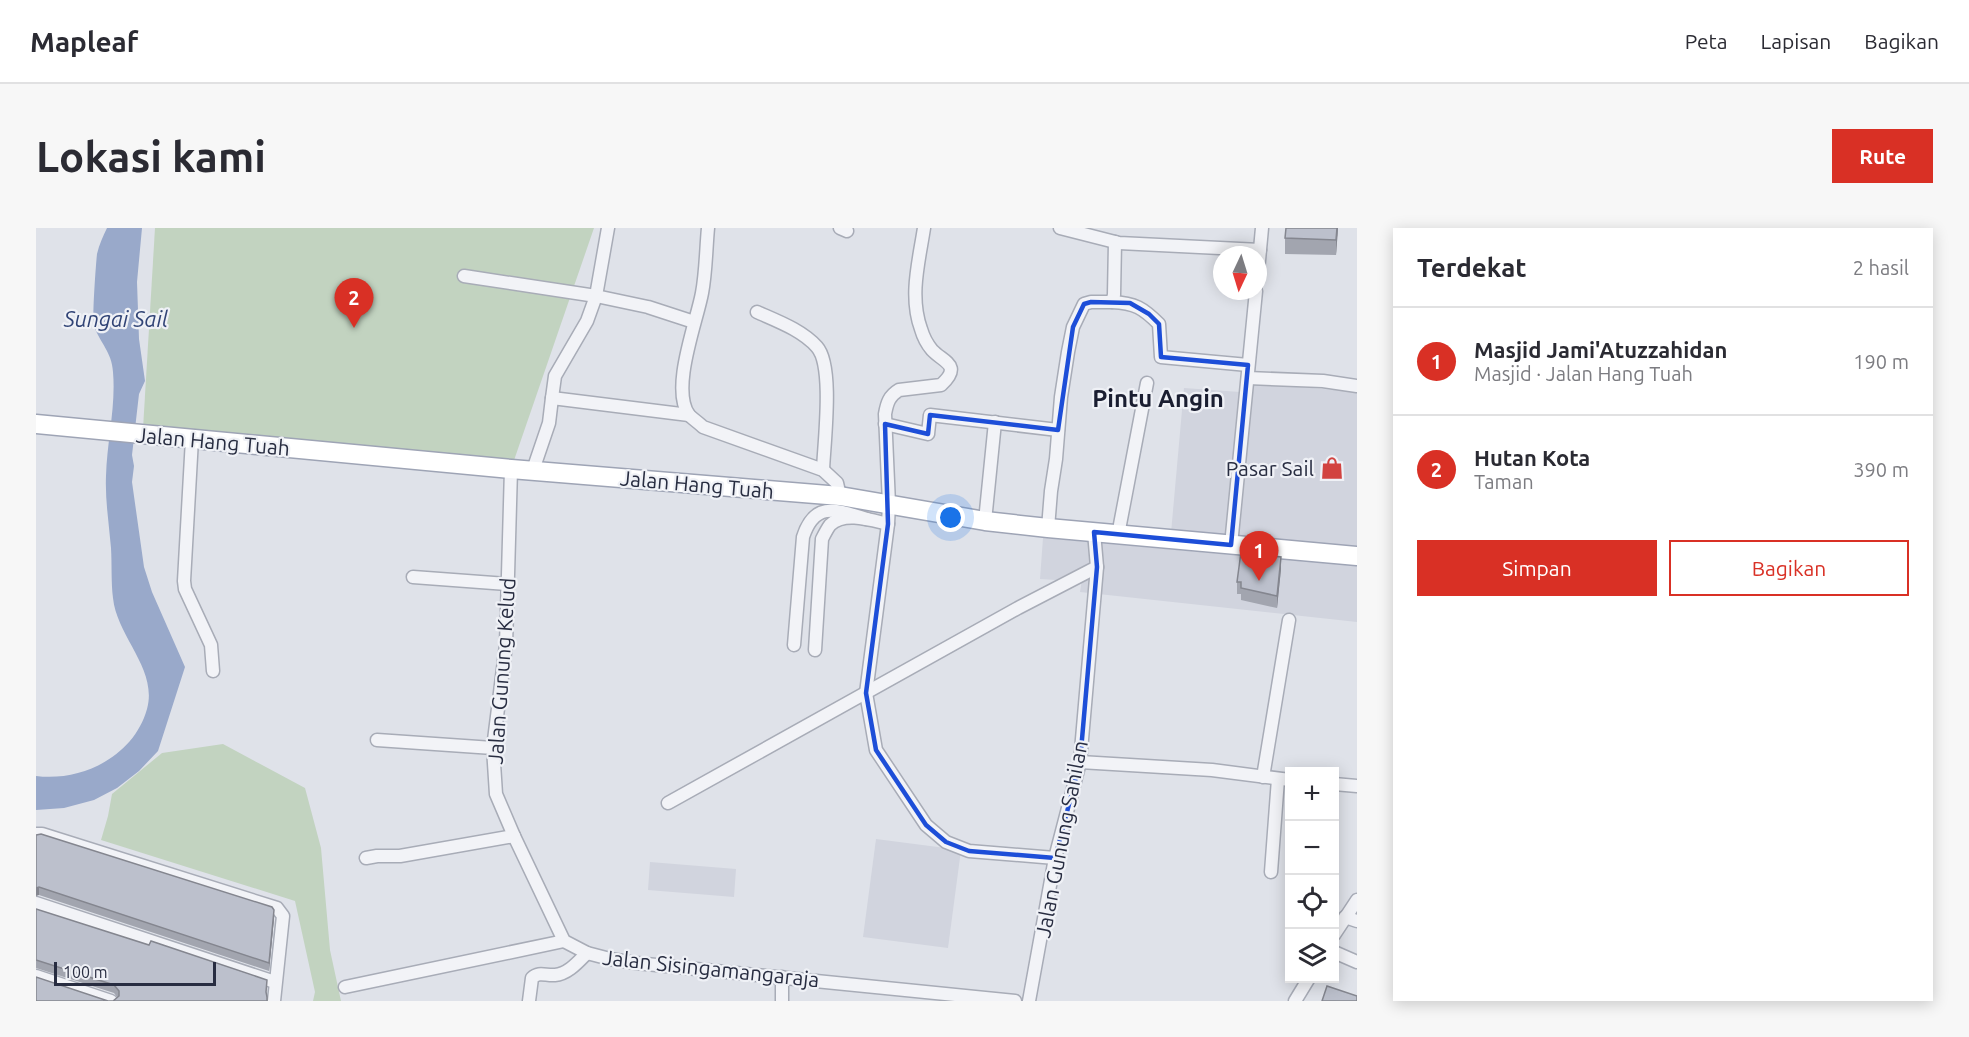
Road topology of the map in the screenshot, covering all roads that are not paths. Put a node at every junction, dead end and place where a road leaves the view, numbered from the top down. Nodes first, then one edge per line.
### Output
1 (608, 228) edge
2 (708, 228) edge
3 (924, 228) edge
4 (1060, 228) edge
5 (1262, 228) edge
6 (1108, 236) edge
7 (1217, 246) edge
8 (1260, 246) edge
9 (464, 276) dead end
10 (596, 296) junction
11 (1255, 300) edge
12 (1112, 302) junction
13 (757, 312) dead end
14 (694, 322) junction
15 (1248, 365) junction
16 (1248, 378) junction
17 (1147, 383) dead end
18 (1357, 386) edge
19 (552, 398) junction
20 (689, 415) junction
21 (995, 422) junction
22 (36, 424) edge
23 (885, 424) junction
24 (1058, 430) junction
25 (192, 439) junction
26 (511, 469) junction
27 (533, 470) junction
28 (823, 470) junction
29 (840, 496) junction
30 (889, 504) junction
31 (867, 519) junction
32 (985, 521) junction
33 (888, 524) junction
34 (1048, 528) junction
35 (1094, 532) junction
36 (1118, 535) junction
37 (1231, 545) junction
38 (1357, 556) edge
39 (1096, 567) junction
40 (413, 577) dead end
41 (507, 584) junction
42 (1289, 620) dead end
43 (794, 645) dead end
44 (815, 650) dead end
45 (213, 671) dead end
46 (866, 693) junction
47 (376, 740) dead end
48 (494, 748) junction
49 (1080, 762) junction
50 (1263, 777) junction
51 (1284, 779) edge
52 (1339, 784) edge
53 (1357, 786) edge
54 (668, 803) dead end
55 (36, 834) edge
56 (514, 836) junction
57 (366, 858) dead end
58 (1055, 858) junction
59 (1271, 872) dead end
60 (1357, 900) edge
61 (36, 903) edge
62 (1351, 919) edge
63 (1339, 932) edge
64 (564, 940) junction
65 (587, 953) junction
66 (1339, 954) edge
67 (1357, 962) edge
68 (36, 976) edge
69 (782, 976) junction
70 (275, 982) junction
71 (1306, 983) edge
72 (345, 987) dead end
73 (111, 1001) edge
74 (274, 1001) edge
75 (529, 1001) edge
76 (782, 1001) edge
77 (1015, 1001) edge
78 (1029, 1001) edge
79 (1295, 1001) edge

1 - 10 street
2 - 14 street
3 - 23 street
4 - 6 street
5 - 8 street
6 - 7 street
6 - 12 street
9 - 10 street
10 - 14 street
10 - 19 street
11 - 15 street
12 - 15 street
12 - 24 street
13 - 28 street
14 - 20 street
15 - 16 street
16 - 18 street
16 - 37 street
17 - 36 street
19 - 20 street
19 - 27 street
20 - 28 street
21 - 23 street
21 - 24 street
21 - 32 street
22 - 25 main road, Jalan Hang Tuah
23 - 30 street
24 - 34 street
25 - 26 main road, Jalan Hang Tuah
25 - 45 street
26 - 27 main road, Jalan Hang Tuah
26 - 41 street, Jalan Gunung Kelud
27 - 29 main road, Jalan Hang Tuah
28 - 29 street
29 - 30 main road, Jalan Hang Tuah
30 - 32 main road, Jalan Hang Tuah
30 - 33 street
31 - 33 street
31 - 43 street
31 - 44 street
32 - 34 main road, Jalan Hang Tuah
33 - 46 street
34 - 35 main road, Jalan Hang Tuah
35 - 36 main road, Jalan Hang Tuah
35 - 39 street, Jalan Gunung Sahilan
36 - 37 main road, Jalan Hang Tuah
37 - 38 main road, Jalan Hang Tuah
39 - 46 street
39 - 49 street, Jalan Gunung Sahilan
40 - 41 street
41 - 48 street, Jalan Gunung Kelud
42 - 50 street
46 - 54 street
46 - 58 street
47 - 48 street
48 - 56 street, Jalan Gunung Kelud
49 - 50 street
49 - 58 street, Jalan Gunung Sahilan
50 - 51 street
51 - 59 street
52 - 53 street
55 - 70 street
56 - 57 street
56 - 64 street, Jalan Gunung Kelud
58 - 78 street, Jalan Gunung Sahilan
60 - 62 street
61 - 70 street
62 - 63 street
64 - 65 street
64 - 72 street
65 - 69 street, Jalan Sisingamangaraja
65 - 75 street
66 - 67 street
68 - 73 street
69 - 76 street
69 - 77 street, Jalan Sisingamangaraja
70 - 74 street
71 - 79 street

